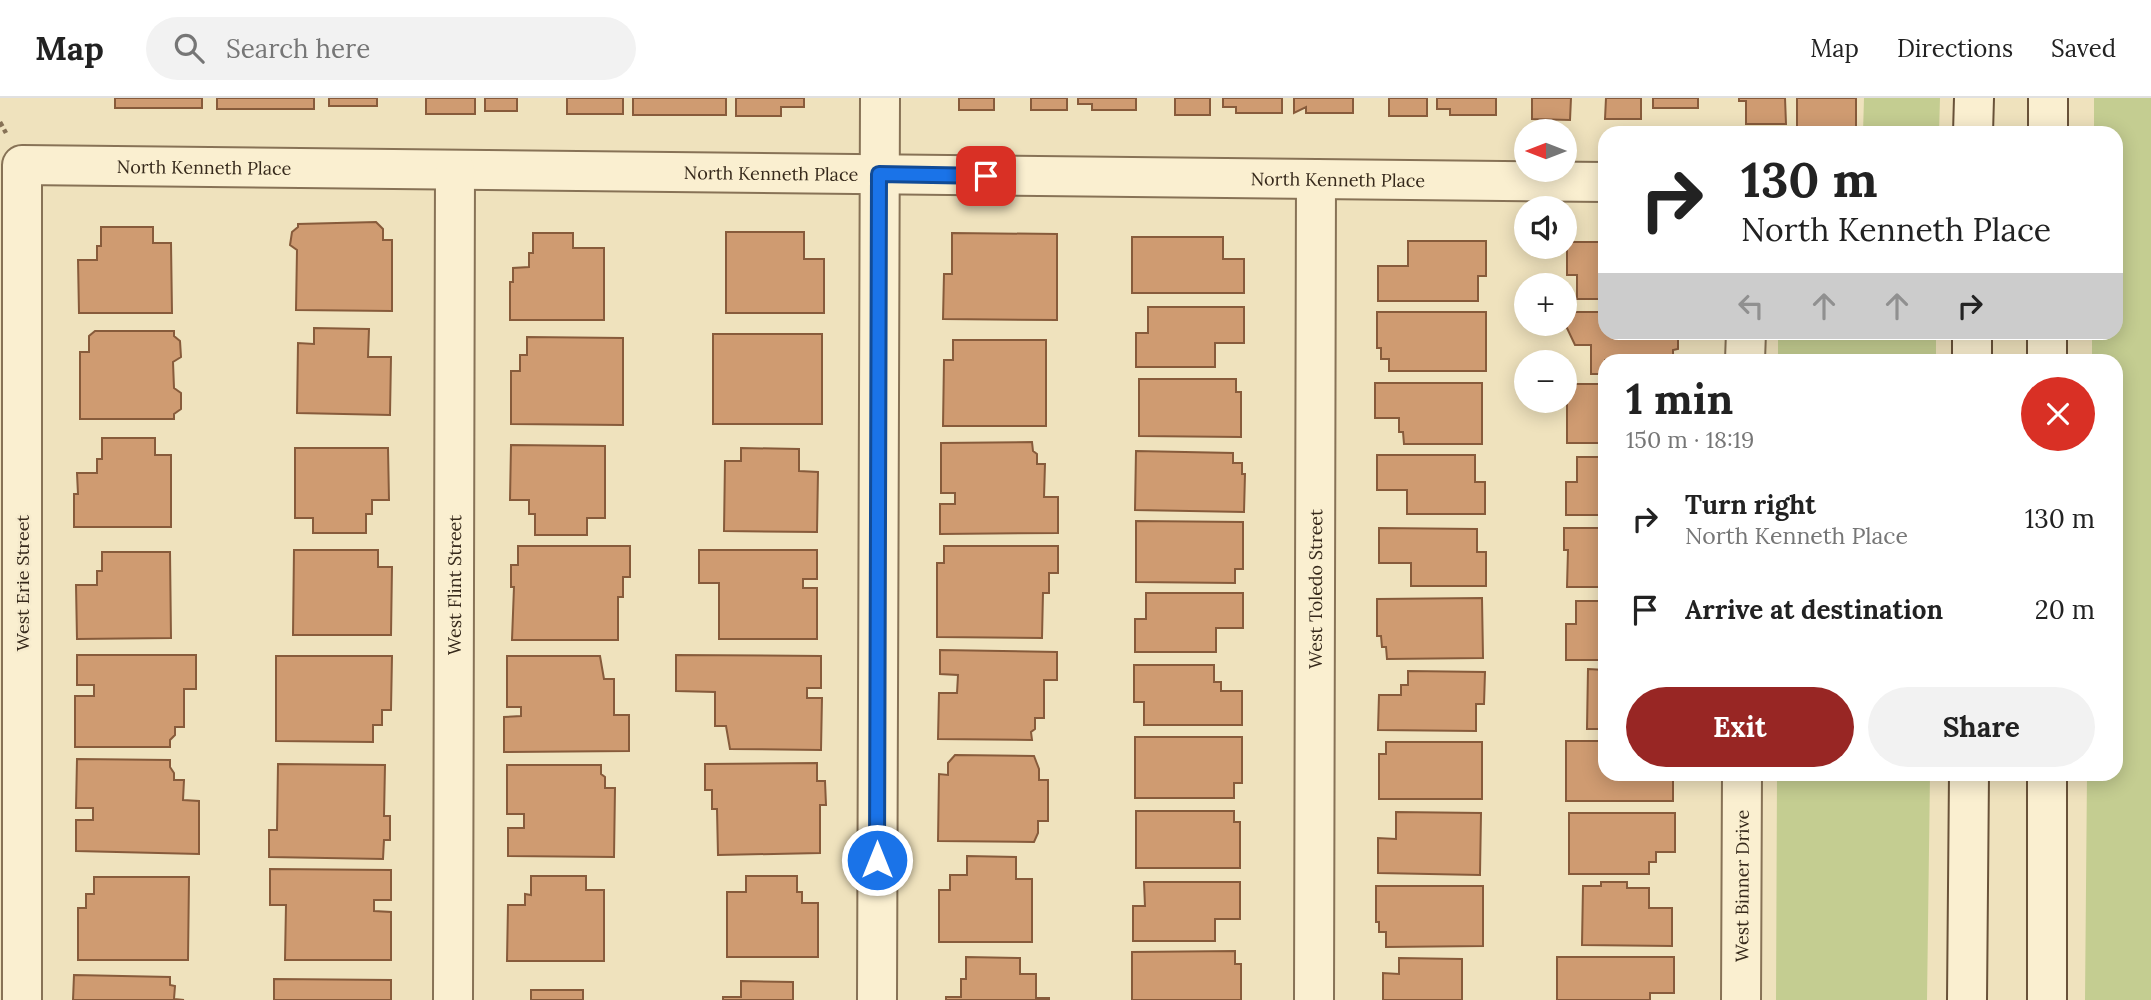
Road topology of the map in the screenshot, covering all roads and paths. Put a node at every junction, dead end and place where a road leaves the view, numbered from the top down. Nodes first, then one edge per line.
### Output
1 (880, 98) edge
2 (1973, 98) edge
3 (2048, 98) edge
4 (1973, 126) edge
5 (2048, 126) edge
6 (22, 165) joint
7 (455, 170) junction
8 (879, 174) junction
9 (1316, 179) junction
10 (1598, 182) edge
11 (1742, 781) edge
12 (1969, 781) edge
13 (2047, 781) edge
14 (22, 1000) edge
15 (453, 1000) edge
16 (877, 1000) edge
17 (1314, 1000) edge
18 (1741, 1000) edge
19 (1967, 1000) edge
20 (2047, 1000) edge

1 - 8 street
2 - 4 street
3 - 5 street
6 - 7 street, North Kenneth Place
6 - 14 street, West Erie Street
7 - 8 street, North Kenneth Place
7 - 15 street, West Flint Street
8 - 9 street, North Kenneth Place
8 - 16 street
9 - 10 street, North Kenneth Place
9 - 17 street, West Toledo Street
11 - 18 street, West Binner Drive
12 - 19 street
13 - 20 street

